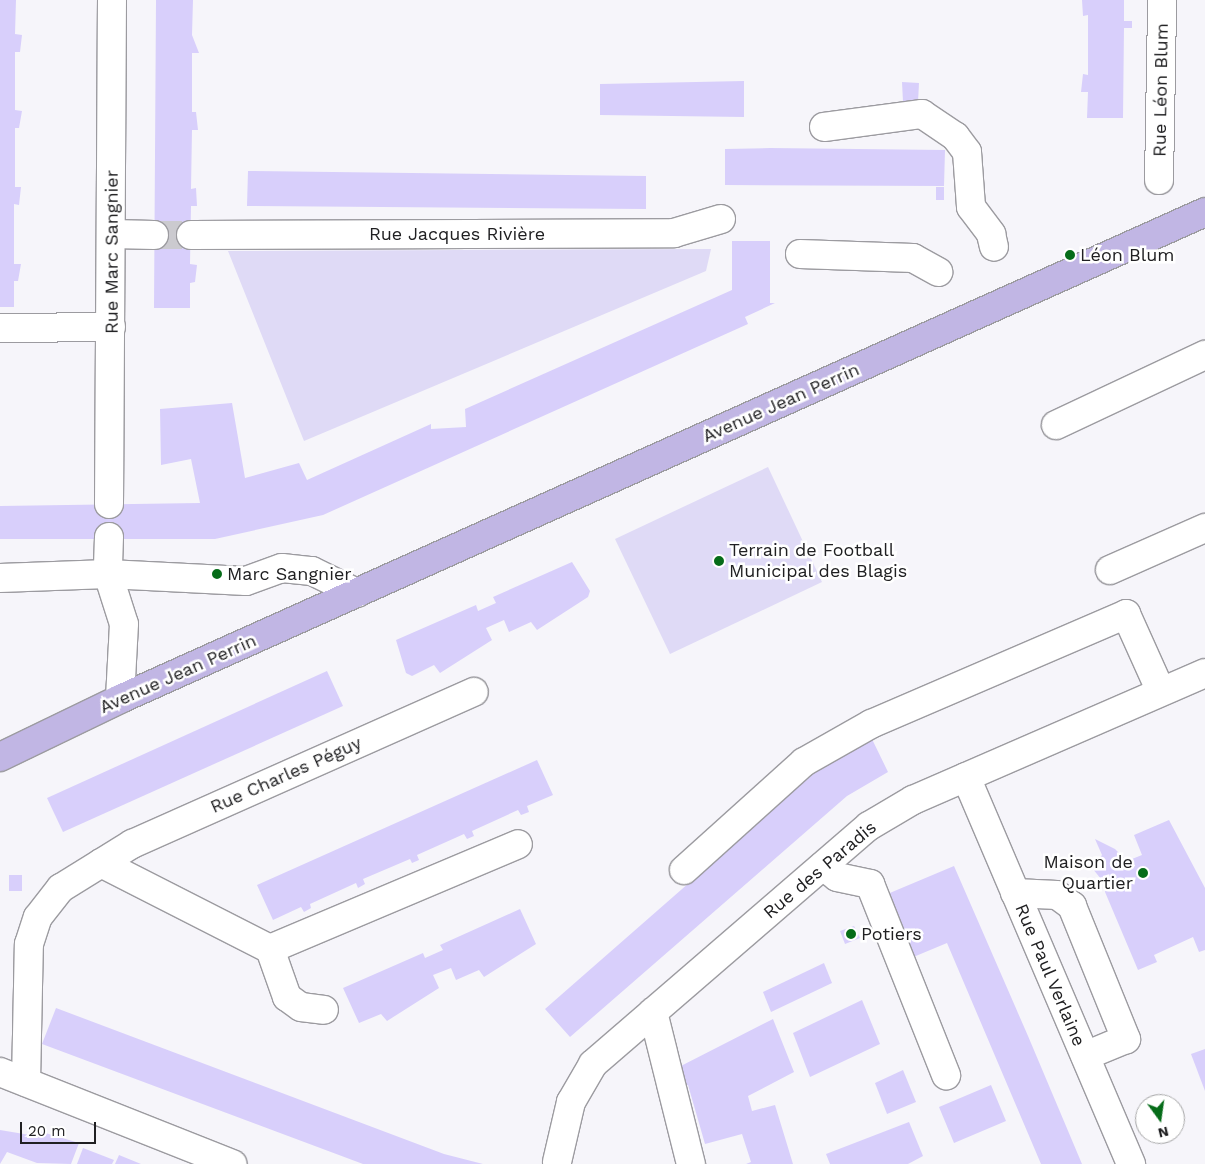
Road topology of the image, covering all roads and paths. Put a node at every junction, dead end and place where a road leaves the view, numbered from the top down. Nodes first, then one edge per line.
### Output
1 (112, 0) edge
2 (1162, 0) edge
3 (824, 127) dead end
4 (1158, 180) dead end
5 (1205, 212) edge
6 (721, 220) dead end
7 (113, 234) junction
8 (191, 235) tunnel mouth
9 (154, 236) tunnel mouth
10 (994, 247) dead end
11 (800, 254) dead end
12 (938, 272) dead end
13 (112, 327) junction
14 (0, 328) edge
15 (1205, 355) edge
16 (1056, 425) dead end
17 (109, 504) dead end
18 (1205, 528) edge
19 (109, 537) dead end
20 (1110, 570) dead end
21 (108, 574) junction
22 (0, 578) edge
23 (357, 593) junction
24 (1205, 673) edge
25 (474, 692) dead end
26 (1161, 692) junction
27 (120, 699) junction
28 (0, 757) edge
29 (966, 777) junction
30 (518, 844) dead end
31 (101, 863) junction
32 (823, 866) junction
33 (684, 870) dead end
34 (1016, 893) junction
35 (270, 949) junction
36 (324, 1010) dead end
37 (653, 1012) junction
38 (1085, 1056) junction
39 (0, 1072) edge
40 (946, 1075) dead end
41 (26, 1082) junction
42 (557, 1162) dead end
43 (232, 1164) edge
44 (691, 1164) edge
45 (1131, 1164) edge

1 - 7 street, Rue Marc Sangnier
2 - 4 street, Rue Léon Blum
3 - 10 street
5 - 23 main road, Avenue Jean Perrin
6 - 8 street, Rue Jacques Rivière
7 - 9 street
7 - 13 street, Rue Marc Sangnier
11 - 12 street
13 - 14 street
13 - 17 street, Rue Marc Sangnier
15 - 16 street
18 - 20 street
19 - 21 street
21 - 22 street
21 - 23 street
21 - 27 street
23 - 27 main road, Avenue Jean Perrin
24 - 26 street, Rue des Paradis
25 - 31 street, Rue Charles Péguy
26 - 29 street, Rue des Paradis
26 - 33 street
27 - 28 main road, Avenue Jean Perrin
29 - 32 street, Rue des Paradis
29 - 34 street, Rue Paul Verlaine
30 - 35 street
31 - 35 street
31 - 41 street, Rue Charles Péguy
32 - 37 street, Rue des Paradis
32 - 40 street
34 - 38 street, Rue Paul Verlaine
34 - 38 street, Rue Paul Verlaine
35 - 36 street
37 - 42 street, Rue des Paradis
37 - 44 street
38 - 45 street, Rue Paul Verlaine
39 - 41 street
41 - 43 street

